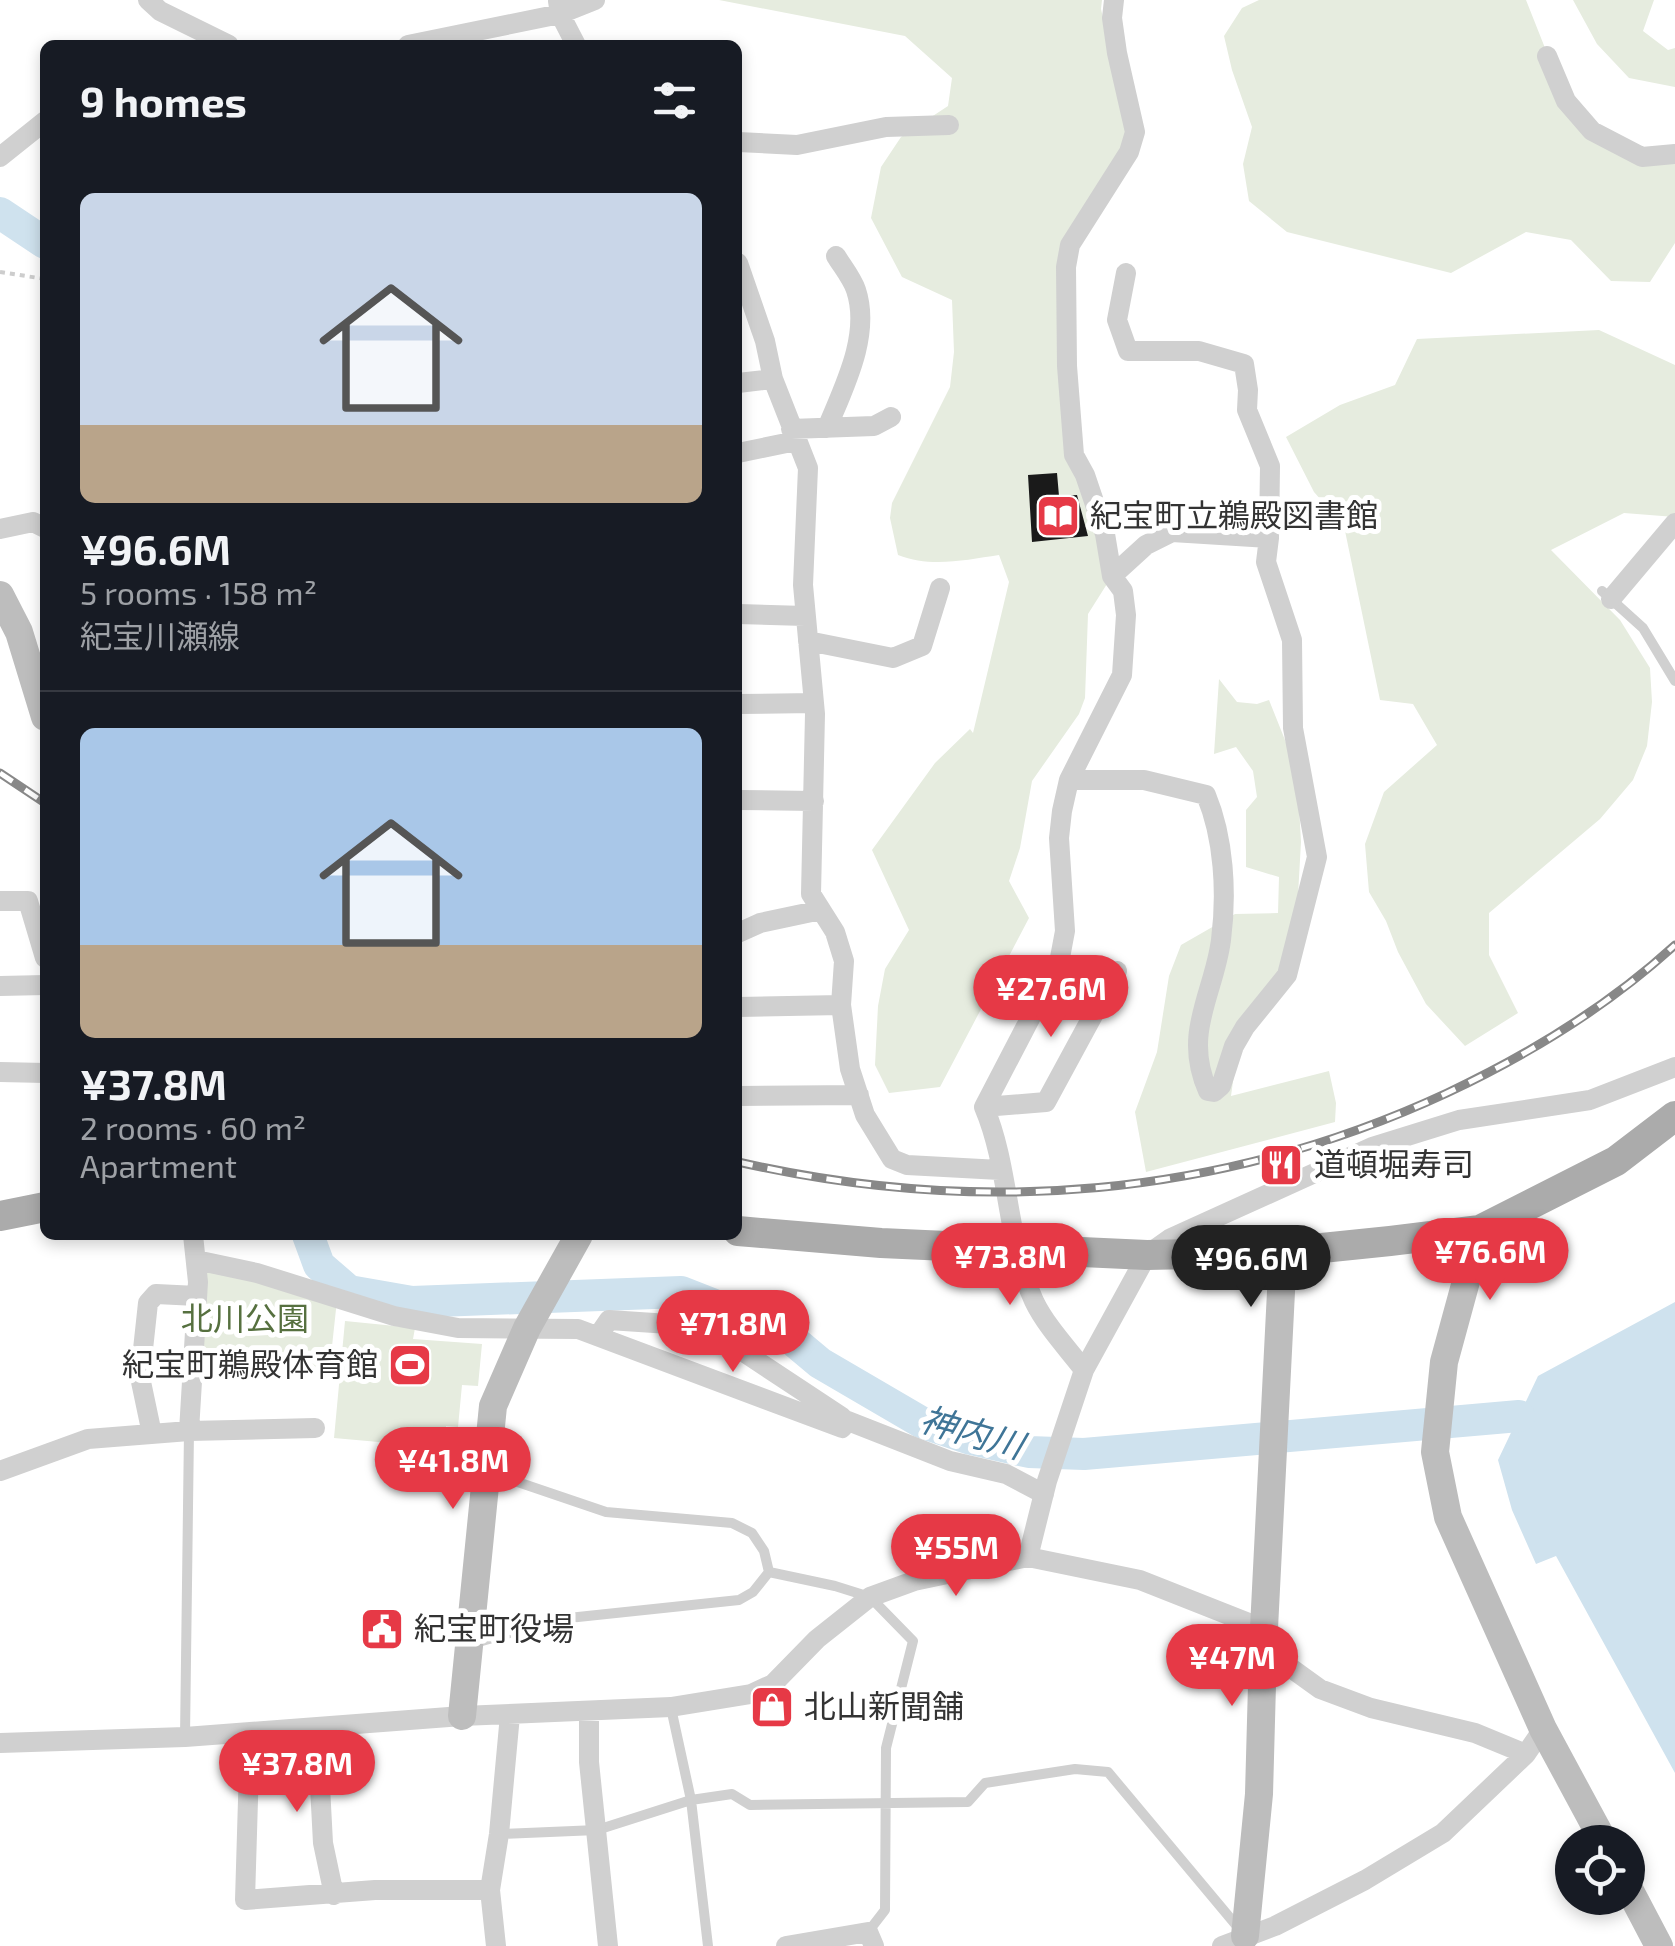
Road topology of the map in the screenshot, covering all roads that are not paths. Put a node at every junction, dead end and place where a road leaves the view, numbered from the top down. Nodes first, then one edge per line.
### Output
1 (148, 0) edge
2 (595, 0) edge
3 (1114, 0) edge
4 (559, 7) edge
5 (218, 40) edge
6 (428, 40) edge
7 (574, 40) edge
8 (1547, 56) dead end
9 (949, 125) dead end
10 (36, 127) edge
11 (742, 142) edge
12 (1675, 154) edge
13 (2, 155) edge
14 (836, 256) dead end
15 (1126, 273) dead end
16 (742, 287) edge
17 (747, 317) edge
18 (773, 379) junction
19 (742, 383) edge
20 (891, 417) dead end
21 (827, 428) junction
22 (794, 435) junction
23 (742, 452) edge
24 (1675, 524) edge
25 (40, 526) edge
26 (0, 529) edge
27 (1270, 538) junction
28 (1112, 576) junction
29 (940, 588) dead end
30 (0, 594) edge
31 (1607, 595) joint
32 (742, 614) edge
33 (805, 616) junction
34 (808, 642) junction
35 (1675, 681) edge
36 (40, 701) edge
37 (814, 703) junction
38 (742, 704) edge
39 (1069, 780) junction
40 (742, 800) edge
41 (814, 801) junction
42 (0, 901) edge
43 (821, 910) junction
44 (742, 931) edge
45 (40, 941) edge
46 (1117, 971) dead end
47 (40, 985) edge
48 (0, 986) edge
49 (840, 1005) junction
50 (742, 1007) edge
51 (1675, 1067) edge
52 (0, 1072) edge
53 (40, 1073) edge
54 (858, 1095) junction
55 (742, 1096) edge
56 (984, 1107) junction
57 (1675, 1116) edge
58 (1000, 1170) junction
59 (40, 1208) edge
60 (0, 1216) edge
61 (1480, 1230) junction
62 (742, 1231) edge
63 (194, 1240) edge
64 (573, 1245) edge
65 (1016, 1246) junction
66 (1282, 1252) junction
67 (1147, 1255) junction
68 (196, 1260) junction
69 (197, 1296) junction
70 (527, 1328) junction
71 (598, 1336) junction
72 (1084, 1370) junction
73 (848, 1421) junction
74 (315, 1428) dead end
75 (190, 1431) junction
76 (152, 1434) junction
77 (0, 1470) edge
78 (485, 1471) junction
79 (1046, 1488) junction
80 (1028, 1556) junction
81 (769, 1572) junction
82 (870, 1597) junction
83 (1263, 1639) junction
84 (469, 1644) junction
85 (671, 1707) junction
86 (589, 1711) junction
87 (510, 1714) junction
88 (462, 1716) junction
89 (317, 1728) junction
90 (1543, 1729) junction
91 (250, 1733) junction
92 (185, 1737) junction
93 (0, 1743) edge
94 (1526, 1754) junction
95 (691, 1800) junction
96 (888, 1804) junction
97 (1595, 1825) edge
98 (597, 1830) junction
99 (499, 1834) junction
100 (490, 1890) junction
101 (334, 1895) junction
102 (1642, 1915) edge
103 (871, 1939) edge
104 (1234, 1941) edge
105 (496, 1946) edge
106 (608, 1946) edge
107 (708, 1946) edge
108 (786, 1946) edge
109 (1658, 1946) edge

1 - 5 street
2 - 4 street
3 - 28 street
4 - 6 street
4 - 7 street
8 - 12 street
9 - 11 street
10 - 13 street
14 - 21 street
15 - 27 street
16 - 17 street
17 - 18 street
18 - 19 street
18 - 22 street
20 - 21 street
21 - 22 street
22 - 23 street
22 - 33 street
24 - 31 street
25 - 26 street
27 - 28 street
27 - 39 street
28 - 39 street
29 - 34 street
30 - 36 street
31 - 35 lane
32 - 33 street
33 - 34 street
34 - 37 street
37 - 38 street
37 - 41 street
39 - 56 street
40 - 41 street
41 - 43 street
42 - 45 street
43 - 44 street
43 - 49 street
46 - 56 street
47 - 48 street
49 - 50 street
49 - 54 street
51 - 67 street
52 - 53 street
54 - 55 street
54 - 58 street
56 - 58 street
57 - 61 main road
58 - 65 street
59 - 60 main road
61 - 66 main road
61 - 90 street
62 - 65 main road
63 - 68 street
64 - 70 street
65 - 67 main road
65 - 72 street
66 - 67 main road
66 - 83 street
67 - 72 street
68 - 69 street
68 - 70 street
69 - 75 street
69 - 76 street
70 - 71 street
70 - 78 street
71 - 73 street
71 - 73 street
72 - 79 street
73 - 79 street
74 - 75 street
75 - 76 street
75 - 92 lane
76 - 77 street
78 - 81 lane
78 - 84 street
79 - 80 street
80 - 82 street
80 - 83 street
81 - 82 lane
81 - 84 lane
82 - 85 street
82 - 96 lane
83 - 94 street
83 - 104 street
84 - 88 street
85 - 86 street
85 - 95 lane
86 - 87 street
86 - 98 street
87 - 88 street
87 - 99 street
88 - 89 street
89 - 91 street
89 - 101 street
90 - 94 street
90 - 97 street
91 - 92 street
91 - 101 street
92 - 93 street
94 - 104 street
95 - 96 lane
95 - 98 lane
95 - 107 lane
96 - 103 lane
96 - 104 lane
98 - 99 lane
98 - 106 street
99 - 100 street
100 - 101 street
100 - 105 street
102 - 109 street
103 - 108 street

